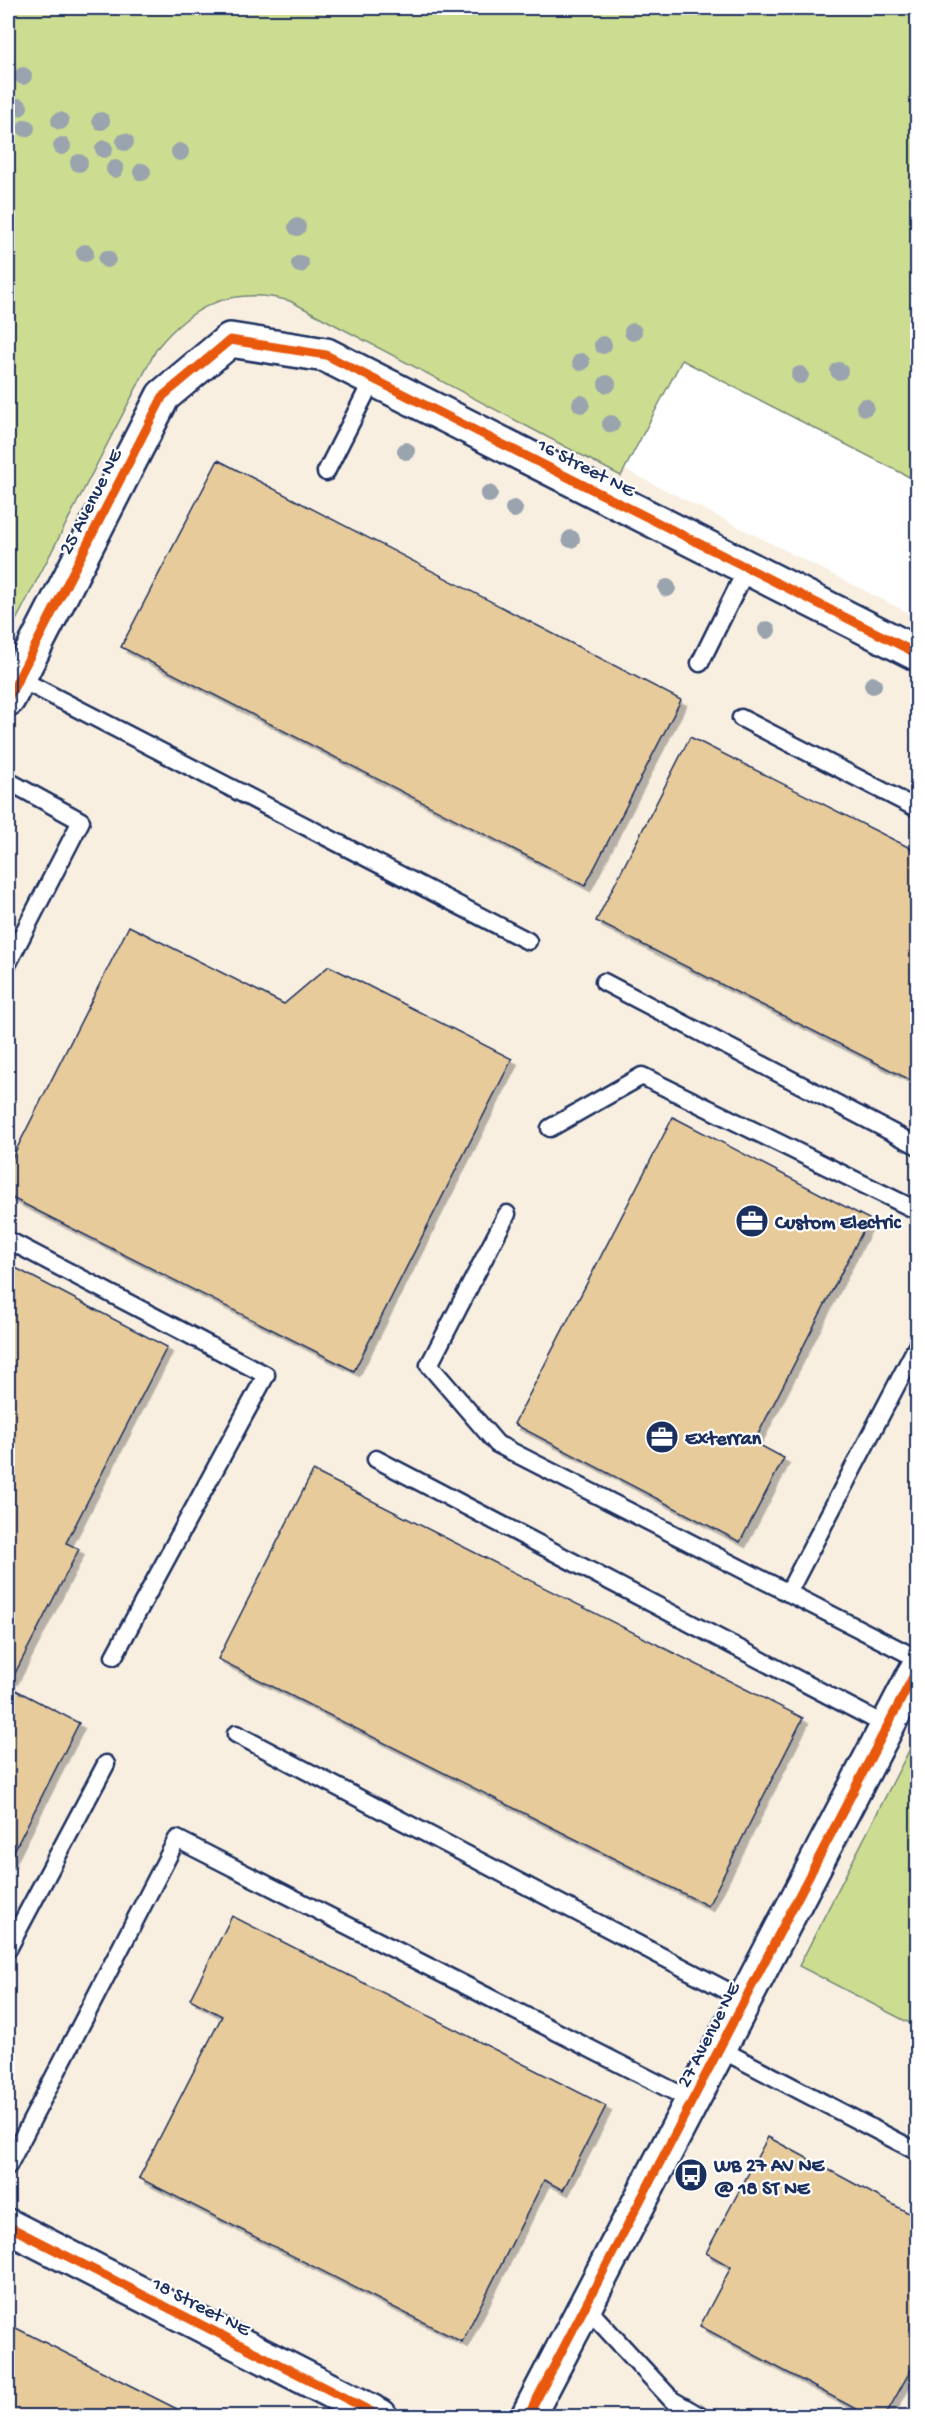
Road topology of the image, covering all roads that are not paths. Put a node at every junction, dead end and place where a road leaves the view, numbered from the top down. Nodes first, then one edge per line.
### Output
1 (230, 340) joint
2 (374, 377) junction
3 (326, 472) dead end
4 (747, 568) junction
5 (918, 654) edge
6 (700, 663) dead end
7 (13, 688) edge
8 (741, 718) dead end
9 (8, 781) edge
10 (918, 809) edge
11 (528, 941) dead end
12 (8, 963) edge
13 (604, 982) dead end
14 (550, 1128) dead end
15 (918, 1146) edge
16 (918, 1211) edge
17 (507, 1214) dead end
18 (8, 1240) edge
19 (918, 1344) edge
20 (376, 1459) dead end
21 (788, 1593) junction
22 (114, 1656) dead end
23 (918, 1659) edge
24 (918, 1667) edge
25 (887, 1726) junction
26 (236, 1734) dead end
27 (106, 1764) dead end
28 (8, 1949) edge
29 (745, 2000) junction
30 (720, 2049) junction
31 (693, 2101) junction
32 (918, 2152) edge
33 (8, 2166) edge
34 (8, 2226) edge
35 (586, 2307) junction
36 (380, 2416) edge
37 (528, 2416) edge
38 (700, 2416) edge

1 - 2 street, 16 Street NE
1 - 7 street, 25 Avenue NE
2 - 3 lane
2 - 4 street, 16 Street NE
4 - 5 street, 16 Street NE
4 - 6 lane
7 - 11 lane
8 - 10 lane
9 - 12 lane
13 - 15 lane
14 - 16 lane
17 - 21 lane
18 - 22 lane
19 - 21 lane
20 - 25 lane
21 - 23 lane
24 - 25 street, 27 Avenue NE
25 - 29 street, 27 Avenue NE
26 - 29 lane
27 - 28 lane
29 - 30 street, 27 Avenue NE
30 - 31 street, 27 Avenue NE
30 - 32 lane
31 - 33 lane
31 - 35 street, 27 Avenue NE
34 - 36 street, 18 Street NE
35 - 37 street, 27 Avenue NE
35 - 38 lane

